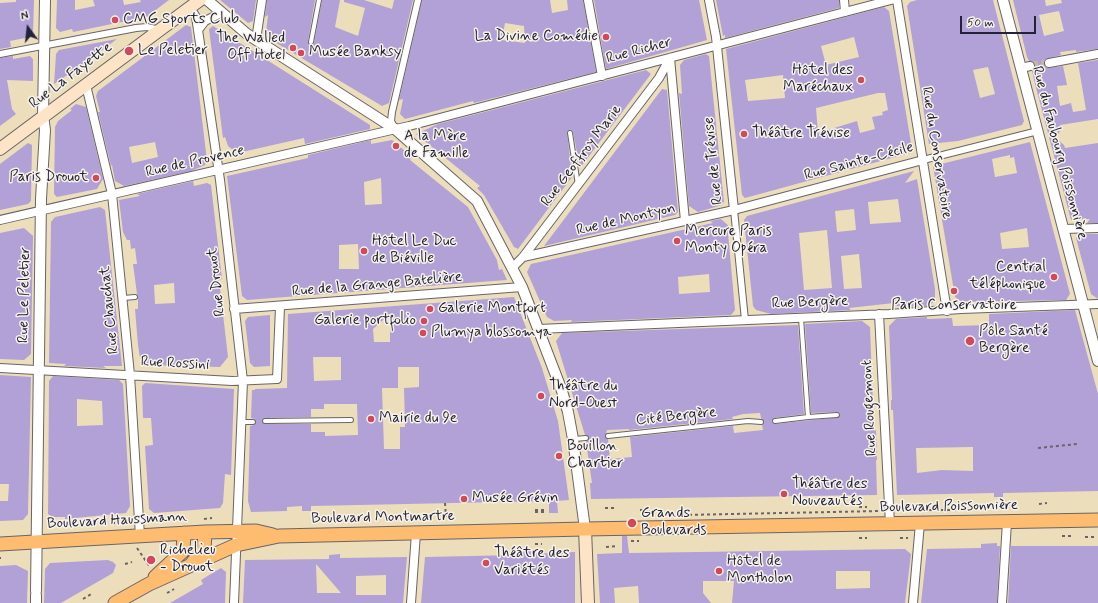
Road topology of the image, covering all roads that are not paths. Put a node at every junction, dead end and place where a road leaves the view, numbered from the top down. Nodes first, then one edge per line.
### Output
1 (45, 0) edge
2 (200, 0) edge
3 (207, 0) edge
4 (262, 0) edge
5 (319, 0) edge
6 (418, 0) edge
7 (588, 0) edge
8 (709, 0) edge
9 (844, 0) edge
10 (891, 0) edge
11 (897, 0) edge
12 (1003, 0) edge
13 (190, 8) junction
14 (845, 12) junction
15 (221, 13) junction
16 (160, 30) junction
17 (198, 30) junction
18 (256, 40) junction
19 (310, 42) dead end
20 (44, 44) junction
21 (716, 46) junction
22 (0, 54) edge
23 (1098, 54) edge
24 (670, 58) junction
25 (1049, 63) tunnel mouth
26 (602, 76) junction
27 (86, 85) junction
28 (43, 116) junction
29 (395, 129) junction
30 (1038, 131) junction
31 (570, 133) dead end
32 (0, 149) edge
33 (923, 160) junction
34 (218, 171) junction
35 (578, 185) junction
36 (112, 194) junction
37 (41, 210) junction
38 (734, 210) junction
39 (0, 220) edge
40 (685, 221) junction
41 (1098, 228) edge
42 (1064, 229) junction
43 (524, 257) junction
44 (512, 268) junction
45 (522, 287) junction
46 (135, 297) dead end
47 (123, 298) junction
48 (1083, 304) junction
49 (1098, 304) edge
50 (280, 307) junction
51 (234, 309) junction
52 (947, 311) junction
53 (879, 314) junction
54 (801, 317) junction
55 (745, 320) junction
56 (538, 329) junction
57 (1098, 361) edge
58 (0, 368) edge
59 (40, 370) junction
60 (130, 376) junction
61 (243, 381) junction
62 (837, 415) dead end
63 (808, 417) junction
64 (351, 420) dead end
65 (265, 421) dead end
66 (775, 421) dead end
67 (241, 422) junction
68 (253, 422) dead end
69 (761, 422) dead end
70 (608, 436) dead end
71 (586, 438) dead end
72 (573, 439) junction
73 (1098, 520) edge
74 (1007, 522) junction
75 (920, 523) junction
76 (890, 524) junction
77 (584, 528) junction
78 (236, 531) junction
79 (205, 532) junction
80 (184, 533) junction
81 (416, 533) junction
82 (279, 536) junction
83 (136, 541) junction
84 (36, 542) junction
85 (0, 544) edge
86 (236, 545) junction
87 (178, 571) junction
88 (149, 584) junction
89 (36, 596) edge
90 (115, 603) edge
91 (234, 603) edge
92 (411, 603) edge
93 (588, 603) edge
94 (913, 603) edge
95 (1002, 603) edge

1 - 20 street, Rue Le Peletier
2 - 13 main road, Rue La Fayette
3 - 15 street
4 - 18 street
5 - 19 lane
6 - 29 street
7 - 26 street
8 - 21 street, Rue de Trévise
9 - 14 street
10 - 14 street, Rue Richer
11 - 33 street, Rue du Conservatoire
12 - 30 street, Rue du Faubourg Poissonnière
13 - 16 main road, Rue La Fayette
13 - 17 street, Rue Drouot
14 - 21 street, Rue Richer
15 - 17 street
15 - 18 street
16 - 20 street
16 - 27 main road, Rue La Fayette
17 - 34 street, Rue Drouot
18 - 29 street
20 - 22 street
20 - 28 street, Rue Le Peletier
21 - 24 street, Rue Richer
21 - 38 street, Rue de Trévise
23 - 25 street
24 - 26 street, Rue Richer
24 - 35 street, Rue Geoffroy Marie
24 - 40 street
26 - 29 street, Rue Richer
27 - 28 main road, Rue La Fayette
27 - 36 street, Rue Chauchat
28 - 32 main road, Rue La Fayette
28 - 37 street, Rue Le Peletier
29 - 34 street, Rue de Provence
29 - 44 street
30 - 33 street, Rue Sainte-Cécile
30 - 42 street, Rue du Faubourg Poissonnière
31 - 35 lane
33 - 38 street, Rue Sainte-Cécile
33 - 52 street, Rue du Conservatoire
34 - 36 street, Rue de Provence
34 - 51 street, Rue Drouot
35 - 43 street, Rue Geoffroy Marie
36 - 37 street, Rue de Provence
36 - 47 street, Rue Chauchat
37 - 39 street, Rue de Provence
37 - 59 street, Rue Le Peletier
38 - 40 street, Rue de Montyon
38 - 55 street, Rue de Trévise
40 - 43 street, Rue de Montyon
41 - 42 street
42 - 48 street, Rue du Faubourg Poissonnière
43 - 44 street, Rue Geoffroy Marie
44 - 45 street
45 - 50 street, Rue de la Grange Batelière
45 - 56 street
46 - 47 lane
47 - 60 street, Rue Chauchat
48 - 49 street, Rue Bergère
48 - 52 street, Rue Bergère
48 - 57 street, Rue du Faubourg Poissonnière
50 - 51 street, Rue de la Grange Batelière
50 - 61 street, Rue Rossini
51 - 61 street, Rue Drouot
52 - 53 street, Rue Bergère
53 - 54 street, Rue Bergère
53 - 76 street, Rue Rougemont
54 - 55 street, Rue Bergère
54 - 63 lane
55 - 56 street, Rue Bergère
56 - 72 street
58 - 59 street, Rue Rossini
59 - 60 street, Rue Rossini
59 - 84 street, Rue Le Peletier
60 - 61 street, Rue Rossini
60 - 83 street, Rue Chauchat
61 - 67 street, Rue Drouot
62 - 63 lane
63 - 66 lane
64 - 65 lane
67 - 68 lane
67 - 78 street, Rue Drouot
69 - 70 lane, Cité Bergère
71 - 72 lane
72 - 77 street
73 - 74 main road, Boulevard Poissonnière
74 - 75 main road, Boulevard Poissonnière
74 - 95 street
75 - 76 main road, Boulevard Poissonnière
75 - 94 street
76 - 77 main road, Boulevard Poissonnière
77 - 81 main road, Boulevard Montmartre
77 - 93 main road
78 - 79 main road, Boulevard Haussmann
78 - 82 main road, Boulevard Montmartre
78 - 86 street, Rue Drouot
79 - 80 main road, Boulevard Haussmann
79 - 87 main road
80 - 83 main road, Boulevard Haussmann
80 - 88 main road
81 - 82 main road, Boulevard Montmartre
81 - 92 street
82 - 86 main road, Boulevard Montmartre
83 - 84 main road, Boulevard Haussmann
84 - 85 main road, Boulevard Haussmann
84 - 89 street, Rue Le Peletier
86 - 87 main road, Boulevard Montmartre
86 - 91 street, Rue Drouot
87 - 88 main road
88 - 90 main road

